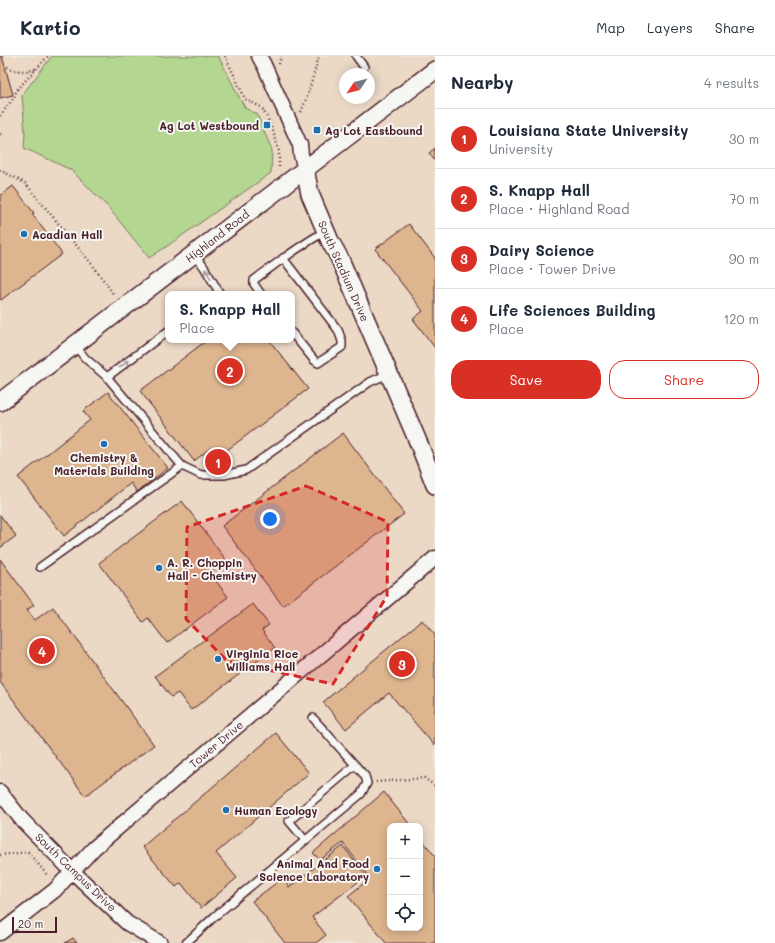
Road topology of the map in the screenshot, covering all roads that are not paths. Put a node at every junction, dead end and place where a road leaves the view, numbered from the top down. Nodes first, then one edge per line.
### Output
1 (259, 56) edge
2 (356, 56) edge
3 (364, 67) dead end
4 (435, 70) edge
5 (305, 169) junction
6 (326, 230) junction
7 (194, 254) junction
8 (283, 258) junction
9 (218, 291) edge
10 (259, 291) edge
11 (165, 333) edge
12 (295, 337) edge
13 (75, 345) junction
14 (389, 374) junction
15 (107, 377) junction
16 (0, 402) edge
17 (182, 466) junction
18 (435, 485) edge
19 (435, 558) edge
20 (40, 567) dead end
21 (313, 718) dead end
22 (355, 765) junction
23 (0, 792) edge
24 (305, 840) junction
25 (72, 871) junction
26 (0, 933) edge
27 (160, 943) edge
28 (186, 943) edge

1 - 5 street, South Stadium Drive
2 - 3 lane
4 - 5 street, Highland Road
5 - 6 street, South Stadium Drive
5 - 7 street, Highland Road
6 - 8 lane
6 - 14 street, South Stadium Drive
9 -> 7 lane
7 - 13 street, Highland Road
8 - 10 lane
8 - 12 lane
15 -> 11 lane
13 - 15 lane
13 - 16 street, Highland Road
14 - 17 lane
14 - 18 street, South Stadium Drive
15 - 17 lane
17 - 20 lane
19 - 25 street, Tower Drive
21 - 22 lane
22 - 24 lane
22 - 24 lane
23 - 25 street, South Campus Drive
24 - 28 lane
25 - 26 street, Tower Drive
25 - 27 street, South Campus Drive

